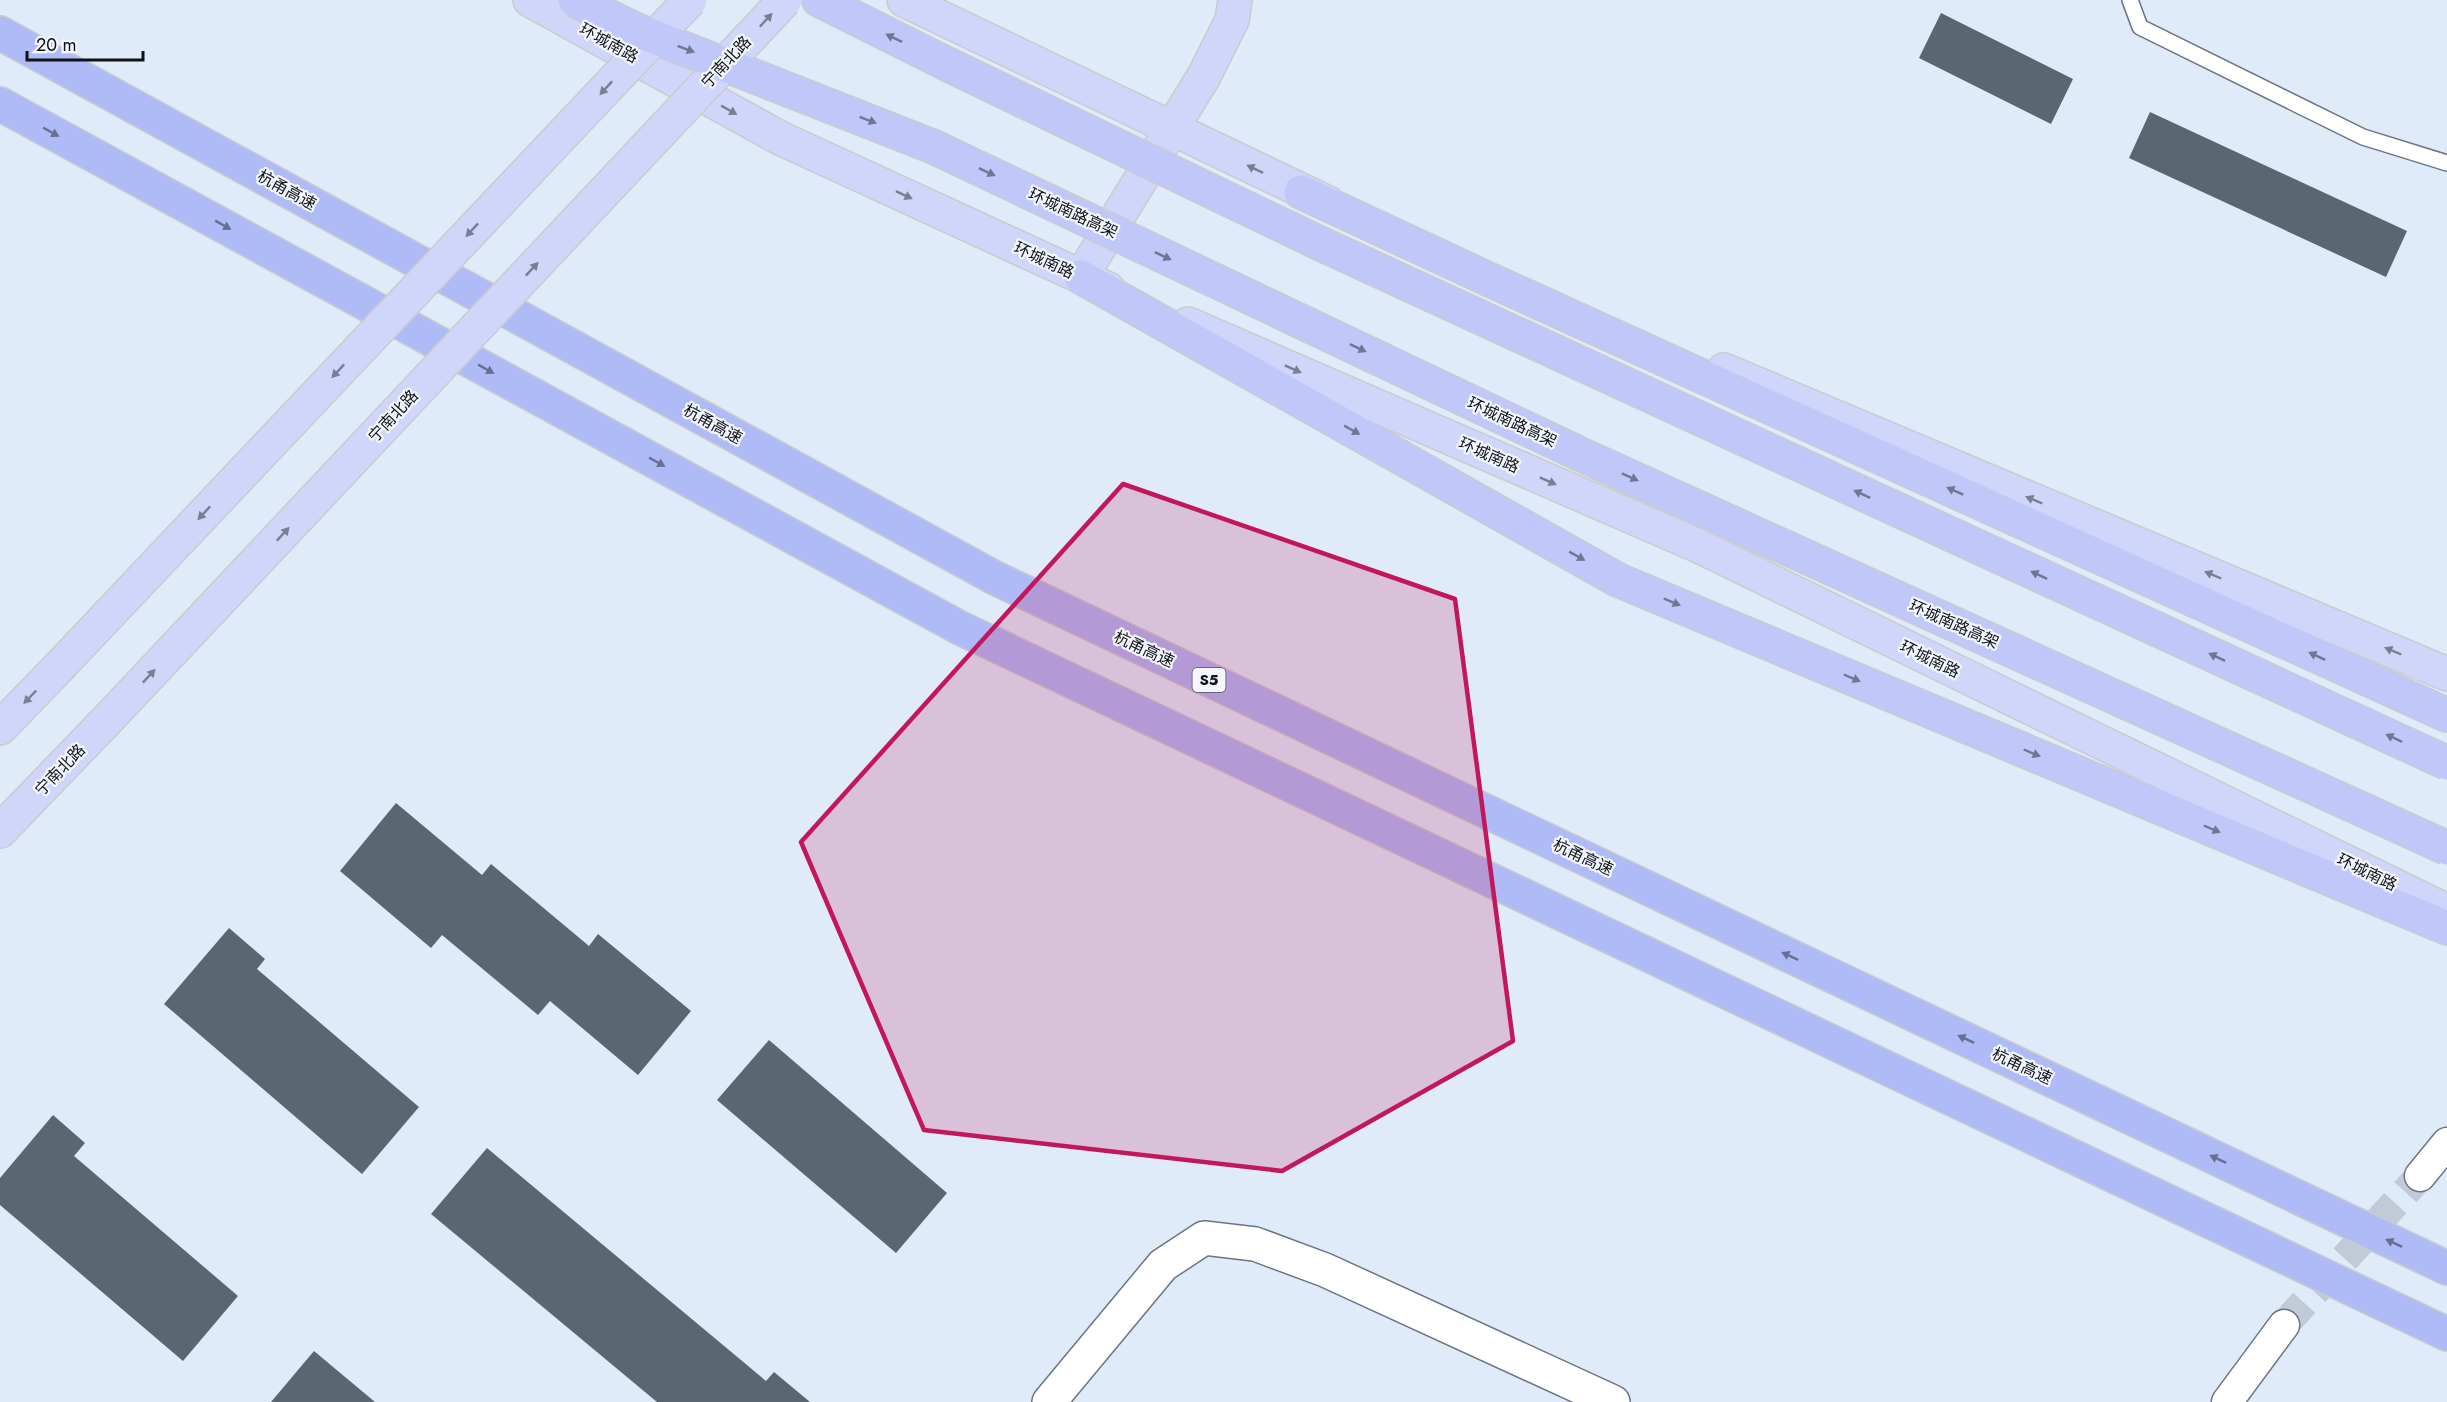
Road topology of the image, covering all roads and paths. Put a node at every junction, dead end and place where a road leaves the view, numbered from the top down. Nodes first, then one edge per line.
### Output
1 (575, 0) edge
2 (690, 0) edge
3 (785, 0) edge
4 (819, 0) edge
5 (904, 0) edge
6 (1235, 0) edge
7 (2130, 0) edge
8 (534, 1) edge
9 (0, 33) edge
10 (0, 104) edge
11 (1172, 130) junction
12 (2447, 163) edge
13 (1301, 192) junction
14 (1081, 277) junction
15 (2447, 674) edge
16 (2447, 715) edge
17 (0, 728) edge
18 (2447, 762) edge
19 (0, 831) edge
20 (2447, 848) edge
21 (2447, 911) edge
22 (2447, 928) edge
23 (2447, 1143) edge
24 (2420, 1176) tunnel mouth
25 (2447, 1268) edge
26 (2284, 1325) tunnel mouth
27 (2447, 1334) edge
28 (1049, 1402) edge
29 (1613, 1402) edge
30 (2227, 1402) edge

1 -> 20 highway, 环城南路高架, bridge
2 -> 17 main road, bridge
19 -> 3 main road, 宁南北路, bridge
18 -> 4 highway, bridge
5 - 11 main road
6 - 11 main road
7 - 12 lane
8 -> 14 main road, 环城南路
25 -> 9 highway, 杭甬高速 / S5
10 -> 27 highway
13 -> 11 main road
11 - 14 main road
15 -> 13 main road
16 -> 13 highway
14 -> 21 main road, 环城南路
14 -> 22 highway
23 - 24 street
26 - 30 street
28 - 29 street

